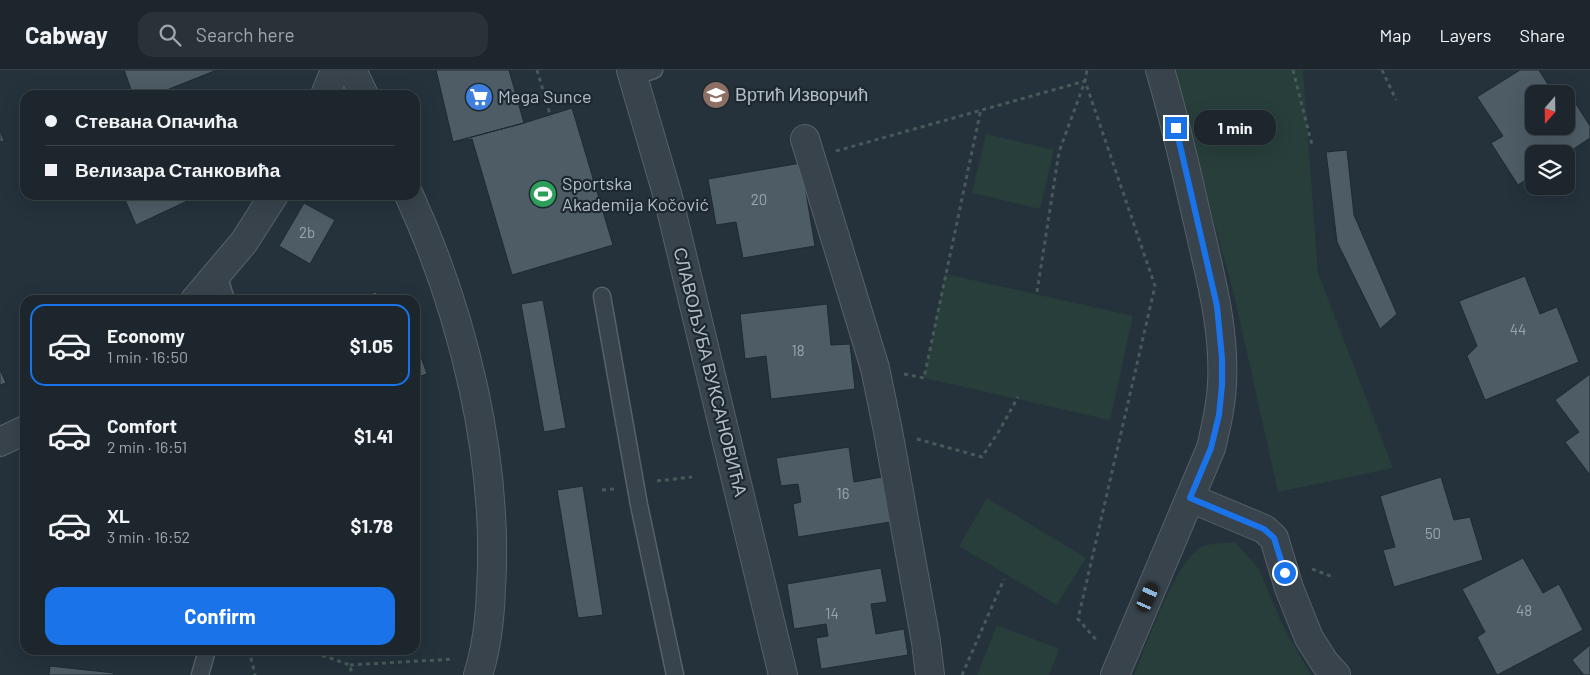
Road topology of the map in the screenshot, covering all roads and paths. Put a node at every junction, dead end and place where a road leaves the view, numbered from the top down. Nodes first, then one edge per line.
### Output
1 (335, 70) edge
2 (352, 70) edge
3 (538, 70) edge
4 (1087, 70) edge
5 (1160, 70) edge
6 (1293, 70) edge
7 (1382, 70) edge
8 (639, 72) edge
9 (1086, 81) junction
10 (327, 90) edge
11 (362, 90) edge
12 (1396, 100) dead end
13 (981, 109) junction
14 (551, 118) dead end
15 (1312, 145) dead end
16 (808, 148) joint
17 (271, 200) edge
18 (411, 200) edge
19 (218, 274) junction
20 (1037, 292) dead end
21 (199, 295) edge
22 (224, 295) edge
23 (602, 296) dead end
24 (874, 368) junction
25 (1018, 397) dead end
26 (888, 431) junction
27 (20, 432) edge
28 (0, 442) edge
29 (692, 477) dead end
30 (653, 482) dead end
31 (1190, 498) junction
32 (1004, 579) dead end
33 (206, 655) edge
34 (250, 655) edge
35 (321, 655) edge
36 (350, 665) junction
37 (480, 666) edge
38 (1117, 670) edge
39 (200, 675) edge
40 (255, 675) edge
41 (352, 675) edge
42 (675, 675) edge
43 (783, 675) edge
44 (930, 675) edge
45 (962, 675) edge
46 (1336, 675) edge

1 - 10 street
2 - 11 street
3 - 14 path
4 - 9 path
5 - 31 street
6 - 15 path
7 - 12 path
8 - 43 street, СЛАВОЉУБА ВУКСАНОВИЋА
9 - 13 path
9 - 20 path
9 - 38 path
13 - 16 path
13 - 24 path
16 - 24 street
17 - 19 street
18 - 37 street
19 - 21 street
19 - 22 lane
23 - 42 lane
24 - 26 street
25 - 26 path
26 - 44 street
27 - 28 street
29 - 30 path
31 - 38 street
31 - 46 street
32 - 45 path
33 - 39 lane
34 - 40 path
35 - 36 path
36 - 37 path
36 - 41 path

